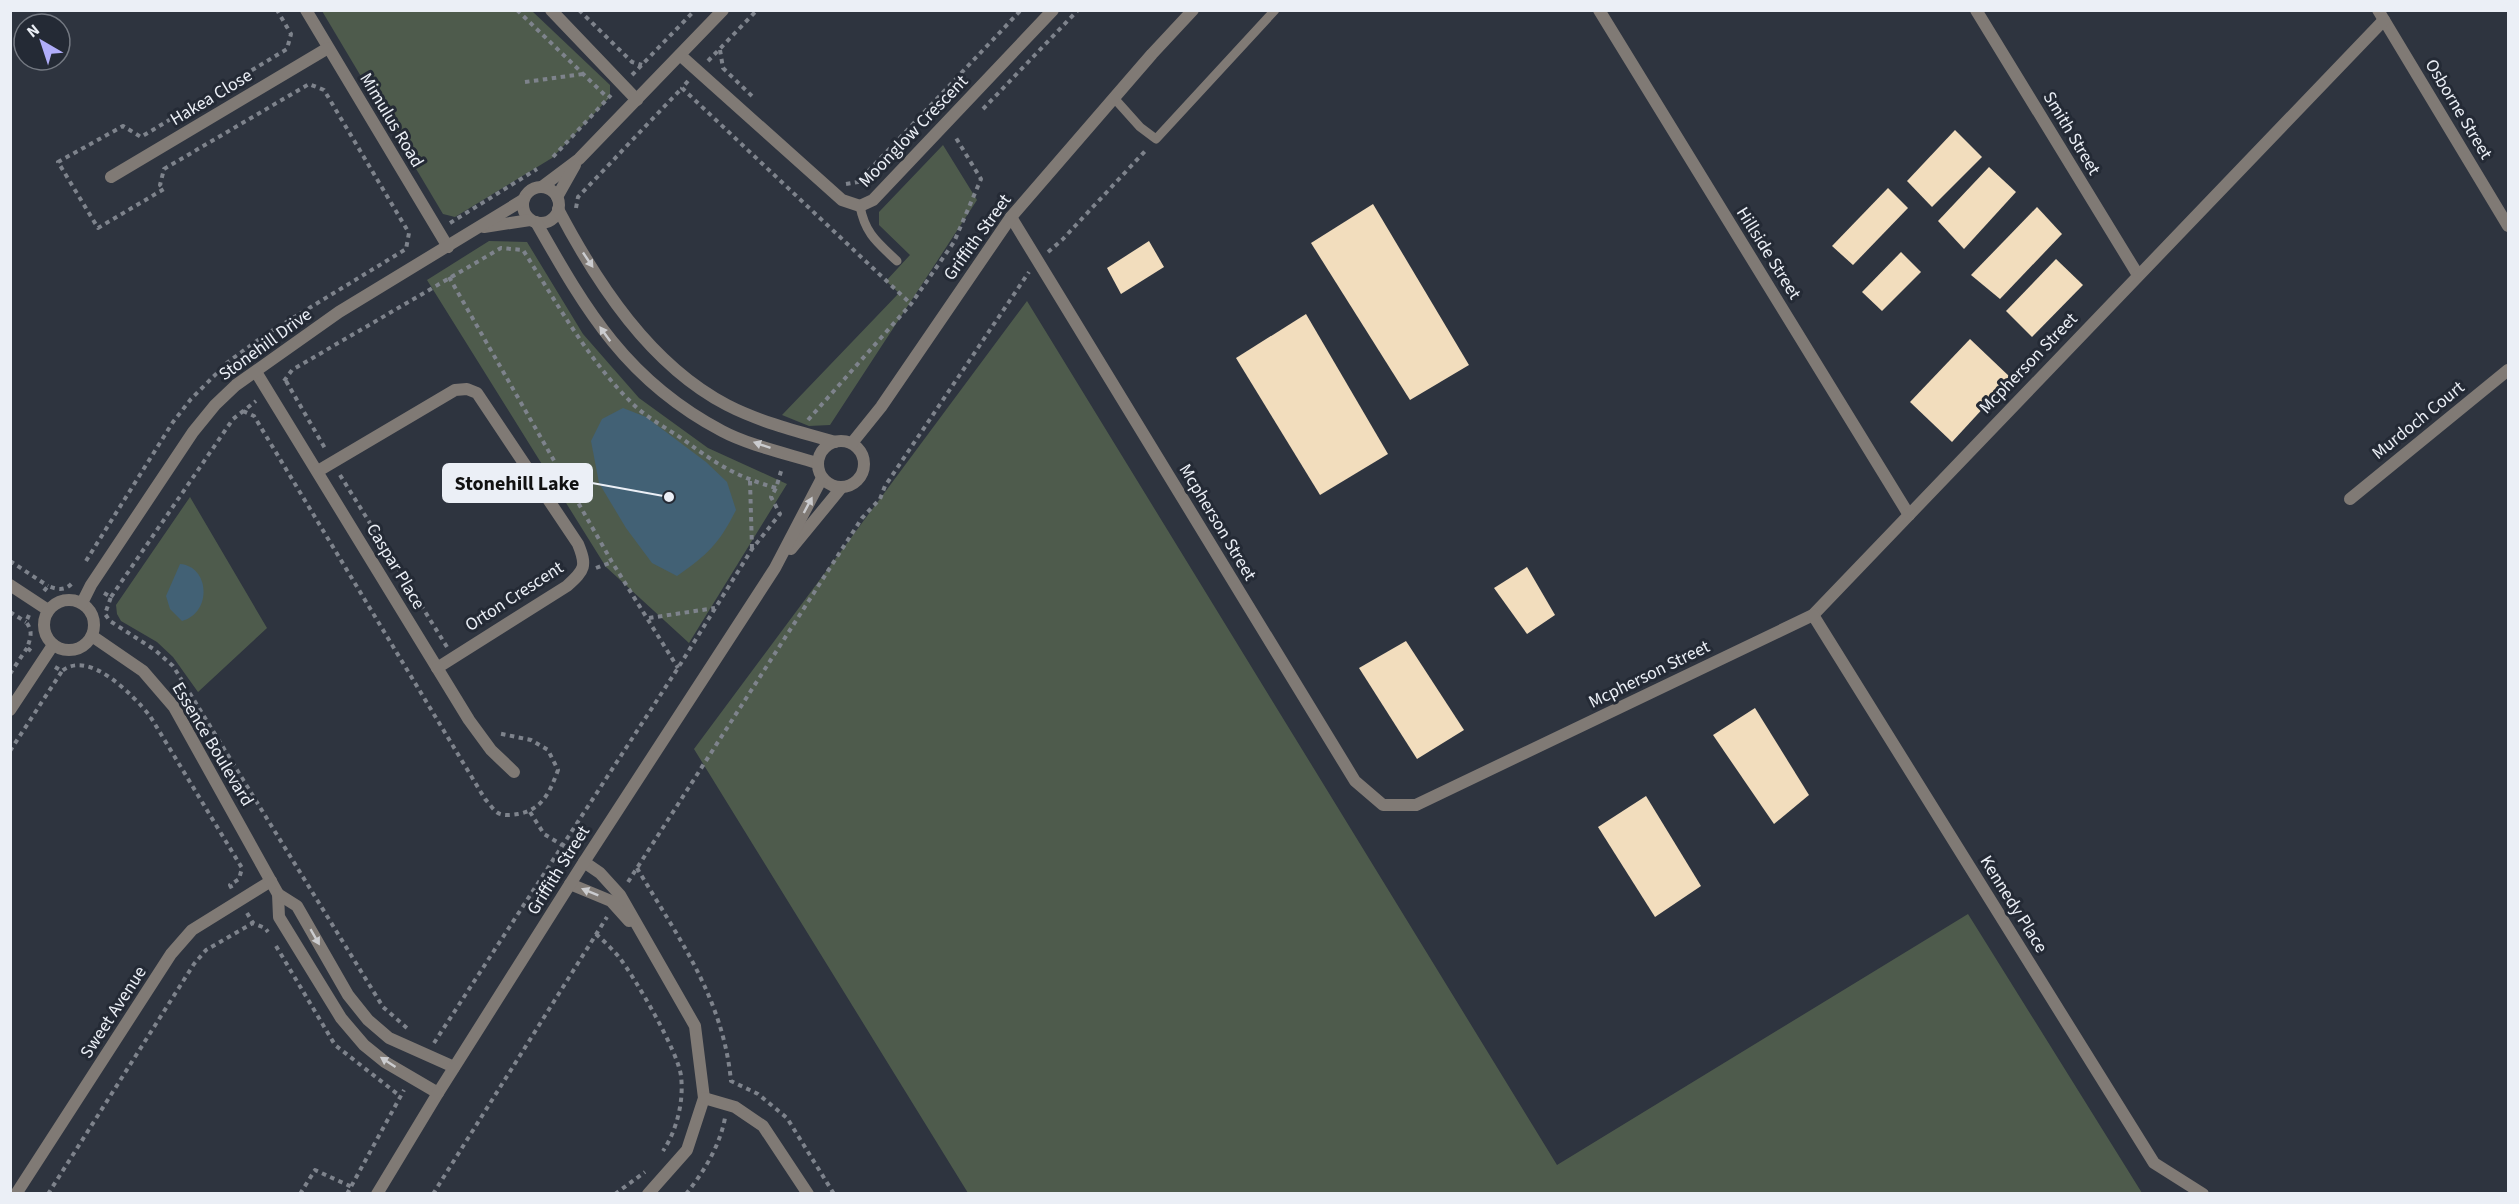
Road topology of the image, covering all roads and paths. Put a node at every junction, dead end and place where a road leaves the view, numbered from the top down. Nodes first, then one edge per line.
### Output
1 (277, 10) edge
2 (306, 10) edge
3 (517, 10) edge
4 (551, 10) edge
5 (579, 10) edge
6 (695, 10) edge
7 (723, 10) edge
8 (1021, 10) edge
9 (1053, 10) edge
10 (1078, 10) edge
11 (1193, 10) edge
12 (1275, 10) edge
13 (1599, 10) edge
14 (1976, 10) edge
15 (2381, 15) edge
16 (328, 48) junction
17 (720, 50) dead end
18 (680, 55) junction
19 (584, 74) junction
20 (525, 82) dead end
21 (682, 88) dead end
22 (1114, 98) junction
23 (637, 100) junction
24 (758, 101) dead end
25 (980, 112) dead end
26 (964, 130) dead end
27 (1156, 140) junction
28 (579, 159) junction
29 (550, 161) dead end
30 (540, 167) dead end
31 (111, 177) dead end
32 (843, 185) dead end
33 (543, 186) junction
34 (523, 200) junction
35 (558, 203) junction
36 (860, 206) junction
37 (444, 214) dead end
38 (575, 215) dead end
39 (1011, 217) junction
40 (533, 221) junction
41 (2508, 226) edge
42 (480, 228) junction
43 (448, 247) junction
44 (1038, 260) junction
45 (897, 261) dead end
46 (2138, 275) junction
47 (2508, 370) edge
48 (256, 372) junction
49 (269, 392) junction
50 (798, 432) junction
51 (835, 442) junction
52 (856, 448) junction
53 (786, 453) junction
54 (817, 463) junction
55 (318, 471) junction
56 (822, 478) junction
57 (750, 481) dead end
58 (841, 488) junction
59 (2350, 499) dead end
60 (1909, 515) junction
61 (752, 549) junction
62 (10, 561) edge
63 (81, 568) dead end
64 (775, 568) junction
65 (10, 585) edge
66 (48, 586) dead end
67 (111, 597) dead end
68 (82, 603) junction
69 (716, 608) junction
70 (48, 610) junction
71 (10, 612) edge
72 (1813, 615) junction
73 (649, 618) junction
74 (26, 622) dead end
75 (92, 636) junction
76 (53, 645) junction
77 (27, 648) dead end
78 (436, 668) junction
79 (678, 668) junction
80 (62, 670) dead end
81 (10, 674) edge
82 (10, 710) edge
83 (10, 751) edge
84 (514, 772) dead end
85 (530, 812) dead end
86 (562, 845) junction
87 (584, 862) junction
88 (637, 868) junction
89 (271, 881) junction
90 (570, 884) junction
91 (278, 894) junction
92 (617, 900) junction
93 (597, 934) junction
94 (432, 1046) dead end
95 (454, 1067) junction
96 (731, 1081) junction
97 (438, 1093) junction
98 (704, 1098) junction
99 (727, 1105) junction
100 (659, 1157) dead end
101 (647, 1170) dead end
102 (352, 1187) junction
103 (16, 1194) edge
104 (48, 1194) edge
105 (300, 1194) edge
106 (347, 1194) edge
107 (377, 1194) edge
108 (433, 1194) edge
109 (615, 1194) edge
110 (648, 1194) edge
111 (686, 1194) edge
112 (808, 1194) edge
113 (834, 1194) edge
114 (2202, 1194) edge

1 - 63 path
2 - 16 street, Mimulus Road
3 - 19 path
4 - 23 street
5 - 6 path
7 - 18 street
8 - 32 path
9 - 36 street, Moonglow Crescent
10 - 25 path
11 - 22 street, Griffith Street
12 - 27 lane
13 - 60 street, Hillside Street
14 - 46 street, Smith Street
15 - 41 street, Osborne Street
15 - 46 street, Mcpherson Street
16 - 31 street, Hakea Close
16 - 43 street, Mimulus Road
17 - 24 path
18 - 23 street
18 - 36 street, Moonglow Crescent
19 - 20 path
19 - 29 path
21 - 38 path
22 - 27 lane
22 - 39 street, Griffith Street
23 - 28 street
26 - 50 path
27 - 44 path
28 - 33 street
28 - 35 street
30 - 37 path
33 - 34 street
33 - 35 street
34 - 40 street
34 - 42 street, Stonehill Drive
35 - 40 street
35 -> 50 street
36 - 45 lane
39 - 44 street, Mcpherson Street
39 - 52 street, Griffith Street
40 - 42 street, Stonehill Drive
53 -> 40 street
42 - 43 street, Stonehill Drive
43 - 48 street, Stonehill Drive
44 - 72 street, Mcpherson Street
44 - 88 path
46 - 60 street, Mcpherson Street
47 - 59 street, Murdoch Court
48 - 49 street, Caspar Place
48 - 68 street, Stonehill Drive
49 - 55 street, Caspar Place
49 - 67 path
49 - 73 path
50 - 51 street
51 - 52 street
51 - 54 street
52 - 58 street
53 - 54 street
53 - 61 path
54 - 56 street
55 - 78 street, Caspar Place
55 - 78 street, Orton Crescent
56 - 58 street
64 -> 56 street, Griffith Street
57 - 61 path
58 - 64 street, Griffith Street
60 - 72 street, Mcpherson Street
61 - 69 path
62 - 66 path
64 - 87 street, Griffith Street
65 - 70 street
68 - 70 street
68 - 75 street
69 - 73 path
69 - 79 path
70 - 76 street
71 - 74 path
72 - 114 street, Kennedy Place
73 - 79 path
75 - 76 street
75 - 89 street, Essence Boulevard
76 - 82 street
77 - 81 path
78 - 84 street, Caspar Place
79 - 86 path
80 - 83 path
85 - 86 path
86 - 94 path
87 - 90 street, Griffith Street
87 - 92 street
88 - 92 path
88 - 96 path
89 - 91 street, Essence Boulevard
89 - 103 street, Sweet Avenue
92 -> 90 street
90 - 95 street, Griffith Street
91 -> 95 street, Essence Boulevard
97 -> 91 street, Essence Boulevard
92 - 93 path
92 - 98 street
93 - 100 path
93 - 108 path
95 - 97 street, Griffith Street
96 - 99 path
96 - 113 path
97 - 107 street, Griffith Street
98 - 99 street
98 - 110 street
99 - 111 path
99 - 112 street
101 - 109 path
102 - 104 path
102 - 105 path
102 - 106 path

